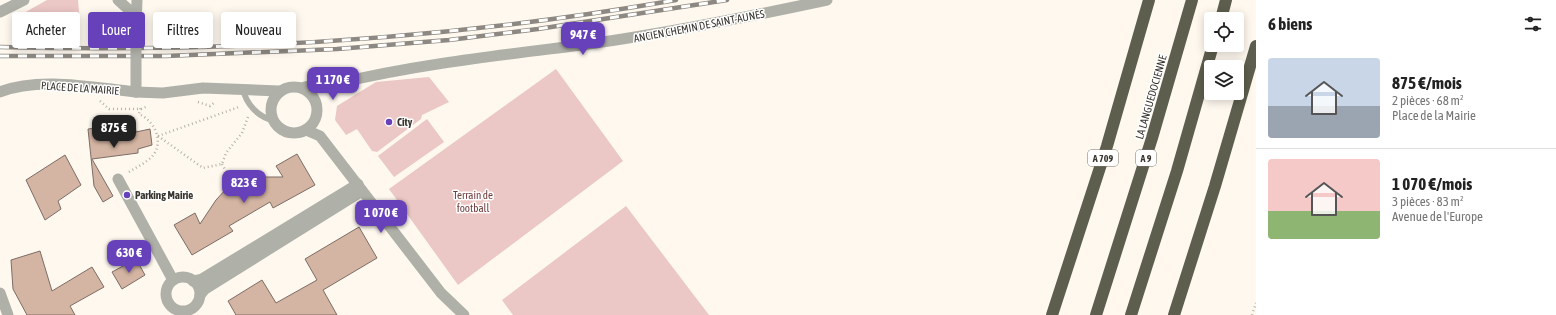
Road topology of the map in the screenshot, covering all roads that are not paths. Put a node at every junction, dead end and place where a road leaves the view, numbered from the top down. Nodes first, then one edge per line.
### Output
1 (24, 0) edge
2 (118, 0) edge
3 (137, 0) edge
4 (827, 0) edge
5 (1149, 0) edge
6 (1192, 0) edge
7 (1226, 0) edge
8 (0, 12) edge
9 (130, 12) edge
10 (138, 12) edge
11 (1223, 12) edge
12 (1256, 46) edge
13 (136, 48) edge
14 (1211, 52) edge
15 (332, 84) junction
16 (302, 88) junction
17 (248, 89) junction
18 (279, 91) junction
19 (0, 92) edge
20 (136, 92) junction
21 (271, 105) junction
22 (317, 108) junction
23 (273, 120) junction
24 (306, 130) junction
25 (320, 136) junction
26 (118, 179) dead end
27 (360, 188) junction
28 (173, 280) junction
29 (193, 281) junction
30 (0, 293) edge
31 (200, 295) junction
32 (8, 315) edge
33 (464, 315) edge
34 (1052, 315) edge
35 (1096, 315) edge
36 (1131, 315) edge
37 (1174, 315) edge

1 - 8 street
2 - 9 street
3 - 10 street
4 - 15 street, ANCIEN CHEMIN DE SAINT-AUNÈS
5 - 34 highway, A 709
6 - 35 highway, LA LANGUEDOCIENNE / A 9
7 - 11 highway
12 - 37 highway
13 - 20 street, bridge
14 - 36 highway
15 - 16 street, ANCIEN CHEMIN DE SAINT-AUNÈS
15 - 22 street
16 - 18 street
16 - 22 street
17 - 18 street, PLACE DE LA MAIRIE
17 - 20 street, PLACE DE LA MAIRIE
17 - 21 street
17 - 23 lane
18 - 21 street
19 - 20 street, PLACE DE LA MAIRIE
21 - 23 street
22 - 24 street
22 - 25 street
23 - 24 street
24 - 25 street
25 - 27 street
26 - 28 street
27 - 29 street
27 - 31 street
27 - 33 street
28 - 29 street
28 - 31 street
29 - 31 street
30 - 32 street

